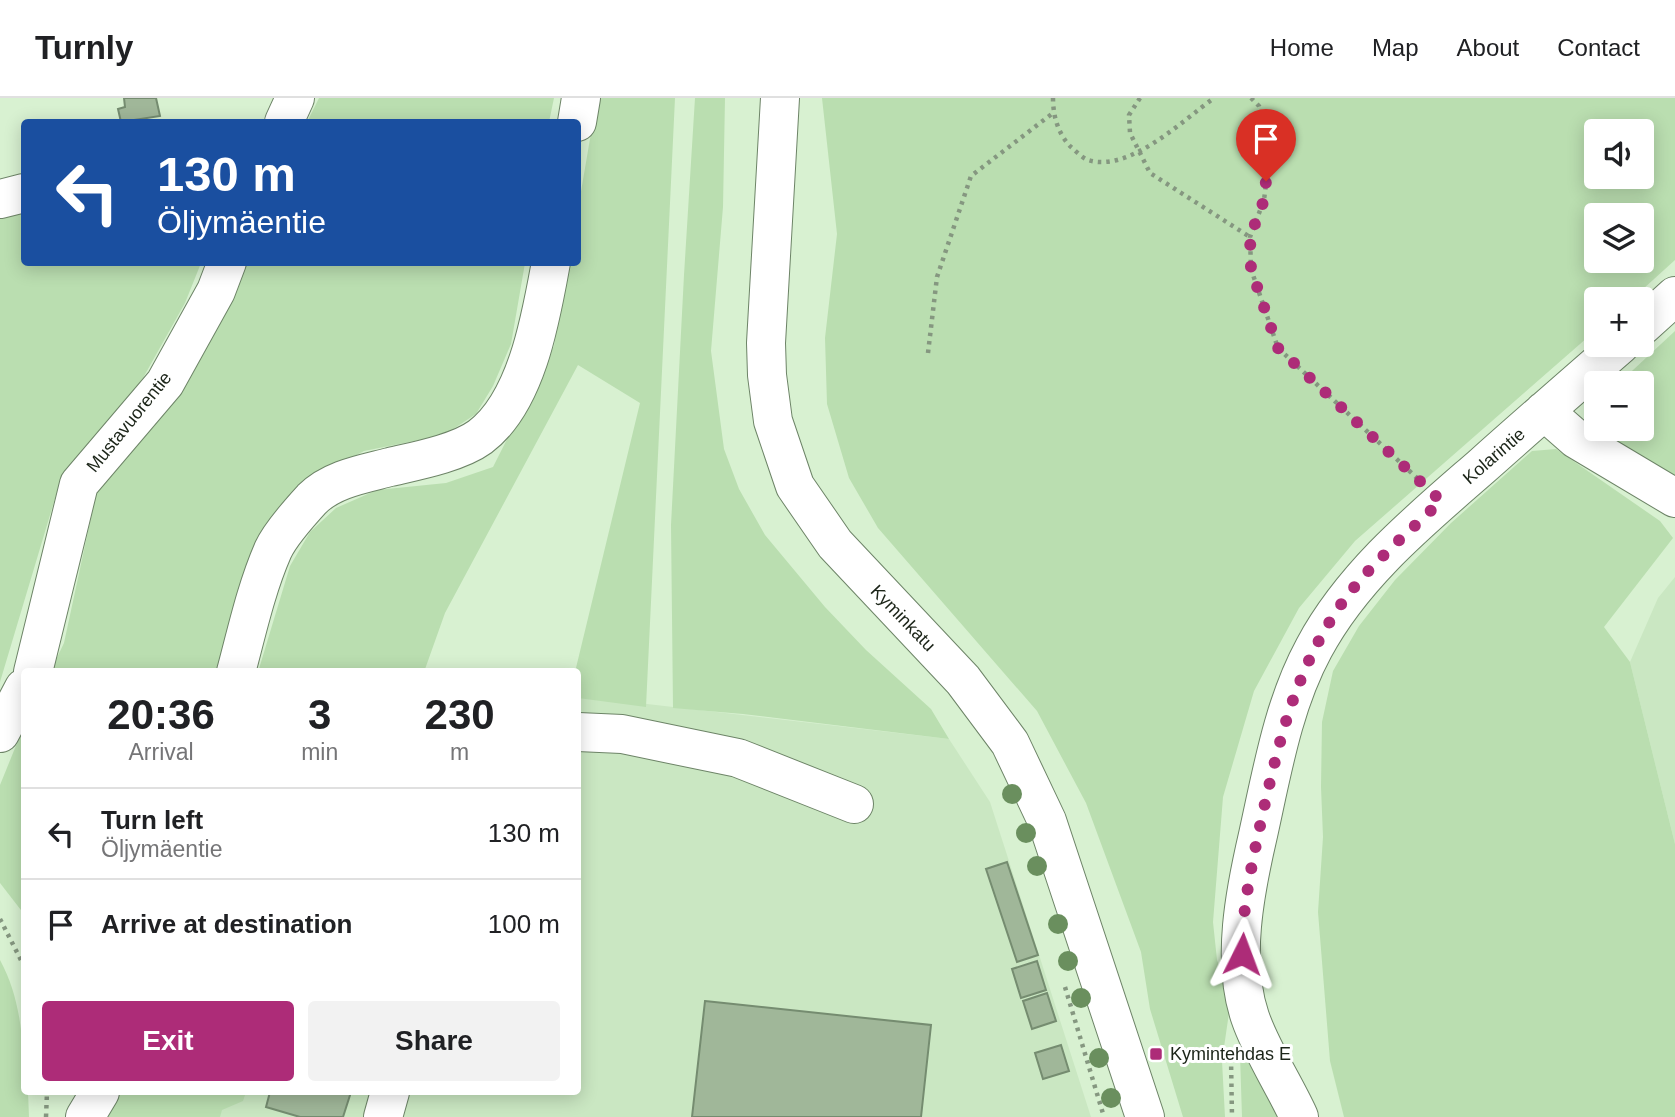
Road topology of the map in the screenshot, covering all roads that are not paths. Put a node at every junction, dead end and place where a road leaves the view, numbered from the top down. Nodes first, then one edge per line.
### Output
1 (295, 98) edge
2 (582, 98) edge
3 (780, 98) edge
4 (285, 119) edge
5 (578, 119) edge
6 (21, 194) edge
7 (0, 199) edge
8 (225, 266) edge
9 (550, 266) edge
10 (1675, 296) edge
11 (1654, 315) edge
12 (1606, 357) edge
13 (1544, 411) junction
14 (1675, 498) edge
15 (34, 668) edge
16 (237, 668) edge
17 (21, 694) edge
18 (581, 732) edge
19 (0, 733) edge
20 (854, 804) dead end
21 (98, 1095) edge
22 (389, 1095) edge
23 (85, 1117) edge
24 (383, 1117) edge
25 (1145, 1117) edge
26 (1298, 1117) edge

1 - 4 street
2 - 5 street
3 - 25 street, Kyminkatu
6 - 7 street
8 - 15 street, Mustavuorentie
9 - 16 street
10 - 11 street
12 - 13 street, Kolarintie
13 - 14 street
13 - 26 street, Kolarintie
17 - 19 street
18 - 20 street
21 - 23 street
22 - 24 street

